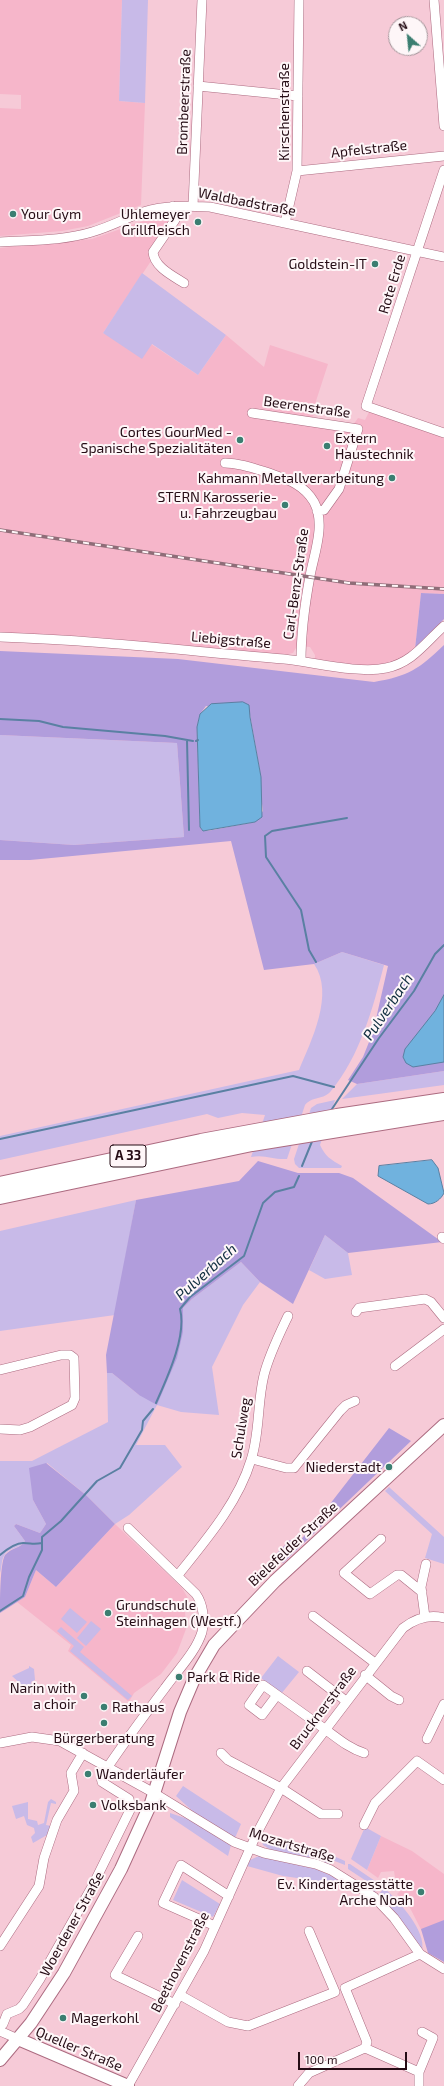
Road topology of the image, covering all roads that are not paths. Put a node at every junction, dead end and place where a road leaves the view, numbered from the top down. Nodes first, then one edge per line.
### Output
1 (202, 0) edge
2 (296, 1) edge
3 (437, 4) edge
4 (198, 86) junction
5 (298, 96) junction
6 (444, 126) edge
7 (444, 156) edge
8 (444, 170) edge
9 (297, 171) junction
10 (173, 206) junction
11 (193, 206) junction
12 (285, 223) junction
13 (0, 242) edge
14 (416, 250) junction
15 (444, 256) edge
16 (184, 283) dead end
17 (252, 413) dead end
18 (358, 429) joint
19 (444, 433) edge
20 (225, 463) dead end
21 (317, 511) junction
22 (444, 626) edge
23 (0, 637) edge
24 (302, 661) junction
25 (442, 1104) edge
26 (444, 1117) edge
27 (406, 1119) junction
28 (335, 1123) junction
29 (254, 1137) junction
30 (0, 1184) edge
31 (0, 1197) edge
32 (356, 1312) dead end
33 (288, 1316) dead end
34 (444, 1318) edge
35 (444, 1329) edge
36 (395, 1366) dead end
37 (0, 1370) edge
38 (355, 1401) dead end
39 (444, 1424) edge
40 (0, 1429) edge
41 (252, 1459) junction
42 (128, 1528) dead end
43 (381, 1539) dead end
44 (426, 1564) dead end
45 (178, 1574) junction
46 (422, 1592) junction
47 (313, 1616) dead end
48 (425, 1617) junction
49 (444, 1618) edge
50 (375, 1663) junction
51 (307, 1671) dead end
52 (365, 1675) junction
53 (277, 1694) dead end
54 (400, 1700) dead end
55 (346, 1701) junction
56 (444, 1704) edge
57 (324, 1729) junction
58 (427, 1739) dead end
59 (0, 1743) edge
60 (83, 1752) junction
61 (221, 1753) dead end
62 (364, 1753) dead end
63 (108, 1767) junction
64 (444, 1780) edge
65 (281, 1788) junction
66 (154, 1794) junction
67 (338, 1814) dead end
68 (364, 1826) dead end
69 (250, 1849) junction
70 (229, 1896) junction
71 (215, 1926) junction
72 (309, 1931) dead end
73 (138, 1936) dead end
74 (0, 1946) edge
75 (420, 1954) junction
76 (444, 1969) edge
77 (177, 1999) junction
78 (0, 2027) edge
79 (0, 2032) edge
80 (422, 2032) dead end
81 (18, 2039) junction
82 (365, 2048) junction
83 (0, 2060) edge
84 (419, 2072) junction
85 (115, 2083) edge
86 (128, 2086) edge
87 (298, 2086) edge
88 (419, 2086) edge

1 - 4 street, Brombeerstraße
2 - 5 street, Kirschenstraße
3 - 6 street
4 - 5 street
4 - 11 street, Brombeerstraße
5 - 9 street, Kirschenstraße
7 - 9 street, Apfelstraße
8 - 14 street, Rote Erde
9 - 12 street, Kirschenstraße
10 - 11 street, Waldbadstraße
10 - 13 street, Waldbadstraße
10 - 16 street
11 - 12 street, Waldbadstraße
12 - 14 street, Waldbadstraße
14 - 15 street, Waldbadstraße
14 - 19 street, Rote Erde
17 - 18 street, Beerenstraße
18 - 21 street, Carl-Benz-Straße
20 - 21 street, Carl-Benz-Straße
21 - 24 street, Carl-Benz-Straße
22 - 24 street, Liebigstraße
23 - 24 street, Liebigstraße
25 - 27 highway, A 33
25 - 28 highway, A 33
26 - 27 highway
27 - 28 highway, A 33
28 - 29 highway, A 33
29 - 30 highway, A 33
29 - 31 highway, A 33
32 - 34 street
33 - 41 street, Schulweg
35 - 36 street
37 - 40 street
38 - 41 street
39 - 66 main road, Bielefelder Straße
41 - 45 street, Schulweg
42 - 45 street
43 - 46 street
44 - 46 street
45 - 63 street
46 - 48 street
47 - 50 street
48 - 49 street, Brucknerstraße
48 - 50 street, Brucknerstraße
50 - 52 street, Brucknerstraße
51 - 55 street
52 - 54 street
52 - 55 street, Brucknerstraße
53 - 57 street
55 - 57 street, Brucknerstraße
56 - 58 street
57 - 62 street
57 - 65 street, Brucknerstraße
59 - 60 street, Mozartstraße
60 - 63 street, Mozartstraße
60 - 74 street
61 - 65 street
63 - 66 street, Mozartstraße
63 - 78 street
64 - 68 street
65 - 67 street
65 - 69 street, Brucknerstraße
66 - 69 street, Mozartstraße
66 - 81 main road, Woerdener Straße
69 - 70 street, Beethovenstraße
69 - 75 street, Mozartstraße
70 - 71 street, Beethovenstraße
70 - 71 street
71 - 77 street, Beethovenstraße
72 - 77 street
73 - 77 street
75 - 76 street, Mozartstraße
75 - 82 street
77 - 86 street, Beethovenstraße
79 - 81 street
80 - 84 street
81 - 83 main road, Woerdener Straße
81 - 85 main road, Queller Straße
82 - 84 street
82 - 87 street
84 - 88 street
85 - 86 main road, Queller Straße

